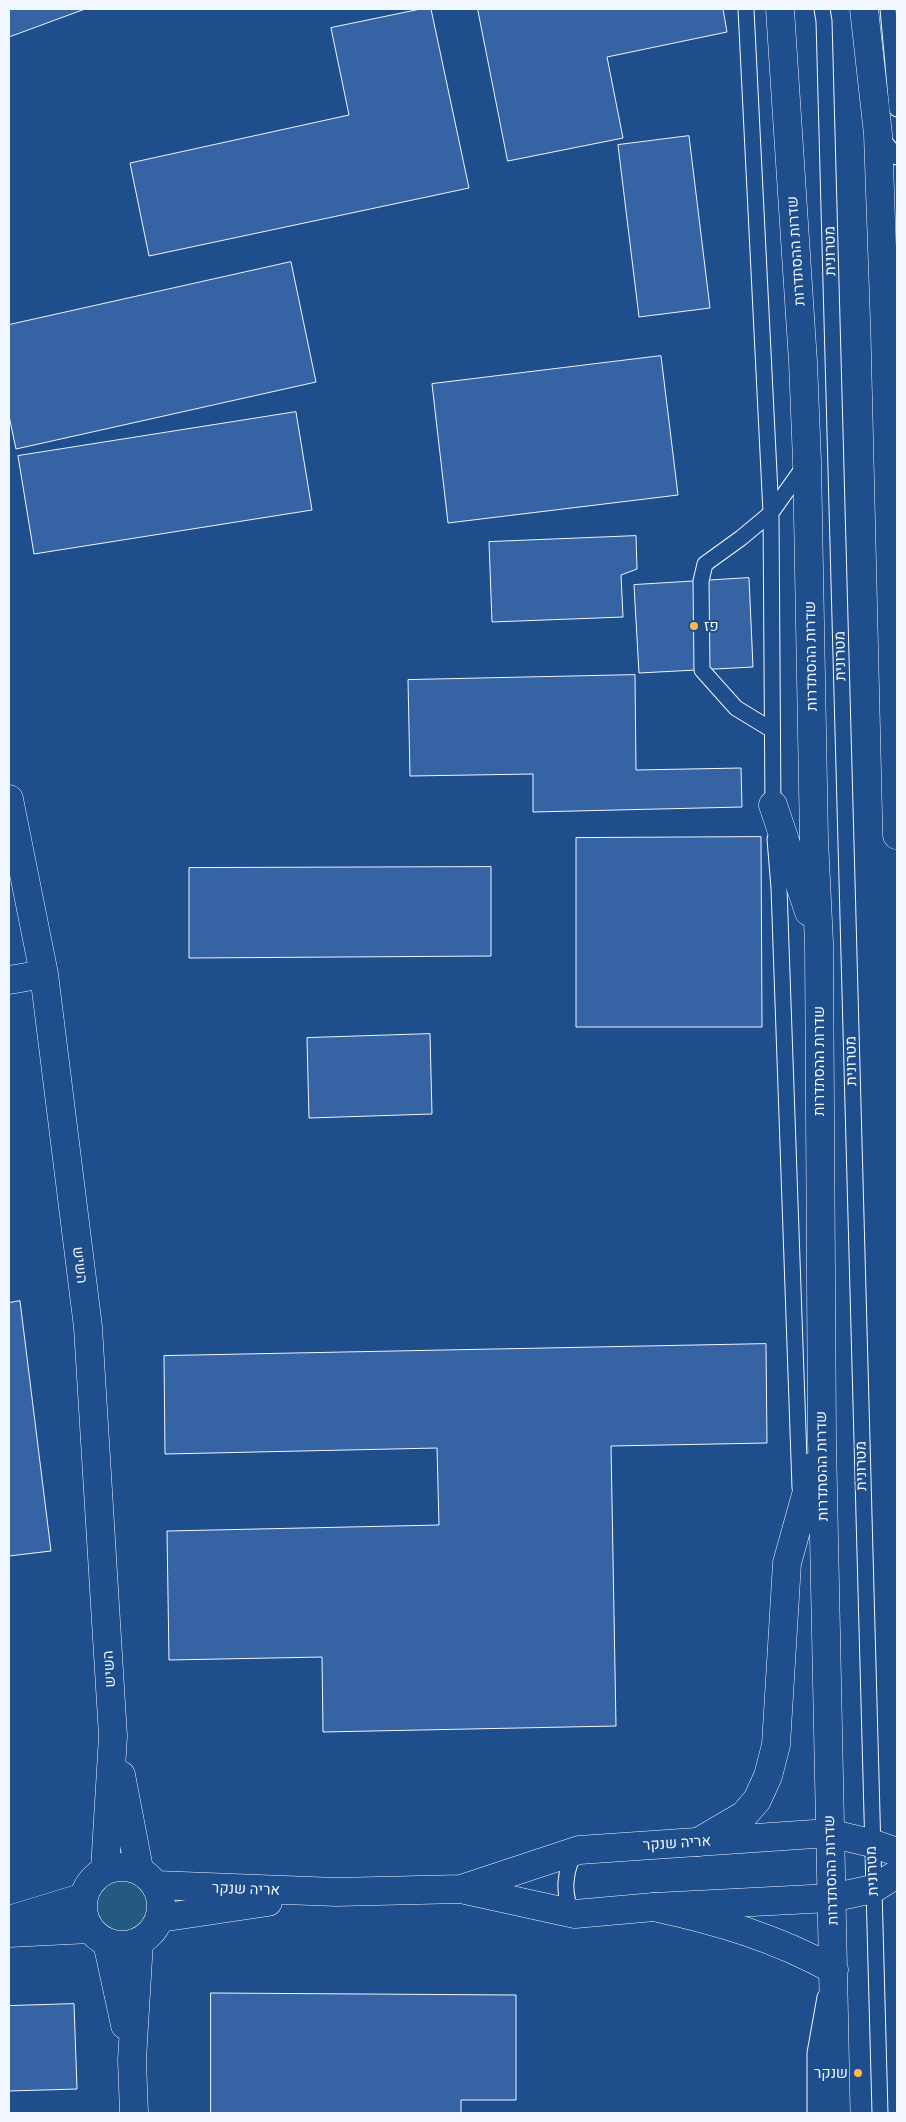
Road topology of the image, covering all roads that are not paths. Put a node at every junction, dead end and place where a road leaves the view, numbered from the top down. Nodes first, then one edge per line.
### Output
1 (746, 9) edge
2 (780, 9) edge
3 (822, 9) edge
4 (864, 9) edge
5 (888, 9) edge
6 (897, 109) edge
7 (878, 134) junction
8 (897, 157) edge
9 (807, 461) junction
10 (771, 512) junction
11 (772, 730) junction
12 (9, 799) edge
13 (773, 805) junction
14 (897, 835) edge
15 (819, 943) junction
16 (44, 974) junction
17 (9, 980) edge
18 (822, 1441) junction
19 (801, 1511) junction
20 (113, 1736) junction
21 (830, 1833) junction
22 (698, 1842) junction
23 (871, 1843) junction
24 (579, 1850) junction
25 (897, 1852) edge
26 (105, 1870) junction
27 (897, 1874) edge
28 (148, 1877) junction
29 (462, 1889) junction
30 (873, 1889) junction
31 (336, 1892) junction
32 (84, 1897) junction
33 (831, 1898) junction
34 (654, 1907) junction
35 (575, 1914) junction
36 (160, 1918) junction
37 (9, 1920) edge
38 (9, 1934) edge
39 (99, 1936) junction
40 (139, 1942) junction
41 (834, 1970) junction
42 (132, 2060) junction
43 (134, 2113) edge
44 (815, 2113) edge
45 (836, 2113) edge
46 (880, 2113) edge

1 - 10 lane
2 - 9 main road, שדרות ההסתדרות
3 - 23 lane, מטרונית
4 - 7 main road
5 - 6 lane
7 - 8 lane
7 - 14 main road
9 - 10 lane
9 - 15 main road, שדרות ההסתדרות
10 - 11 lane
10 - 11 lane
11 - 13 lane
12 - 16 main road, השיש
13 - 15 main road
13 - 19 lane
15 - 18 main road, שדרות ההסתדרות
16 - 17 main road
16 - 20 main road, השיש
18 - 19 main road
18 - 21 main road, שדרות ההסתדרות
19 - 22 main road
20 - 26 main road, השיש
20 - 28 main road, השיש
21 - 22 main road, אריה שנקר
21 - 23 main road, אריה שנקר
21 - 33 main road, שדרות ההסתדרות
22 - 24 main road, אריה שנקר
23 - 25 main road, אריה שנקר
23 - 30 lane, מטרונית
24 - 29 main road, אריה שנקר
24 - 35 lane
26 - 28 main road
26 - 32 main road
27 - 30 main road, אריה שנקר
28 - 31 main road, אריה שנקר
28 - 36 main road
29 - 31 main road, אריה שנקר
29 - 35 main road, אריה שנקר
30 - 33 main road, אריה שנקר
30 - 46 lane, מטרונית
31 - 36 main road, אריה שנקר
32 - 37 main road
32 - 39 main road
33 - 34 main road, אריה שנקר
33 - 41 main road, שדרות ההסתדרות
34 - 35 main road, אריה שנקר
34 - 41 main road
36 - 40 main road
38 - 39 main road
39 - 40 main road
39 - 42 main road
40 - 42 main road
41 - 44 lane
41 - 45 main road, שדרות ההסתדרות
42 - 43 main road

